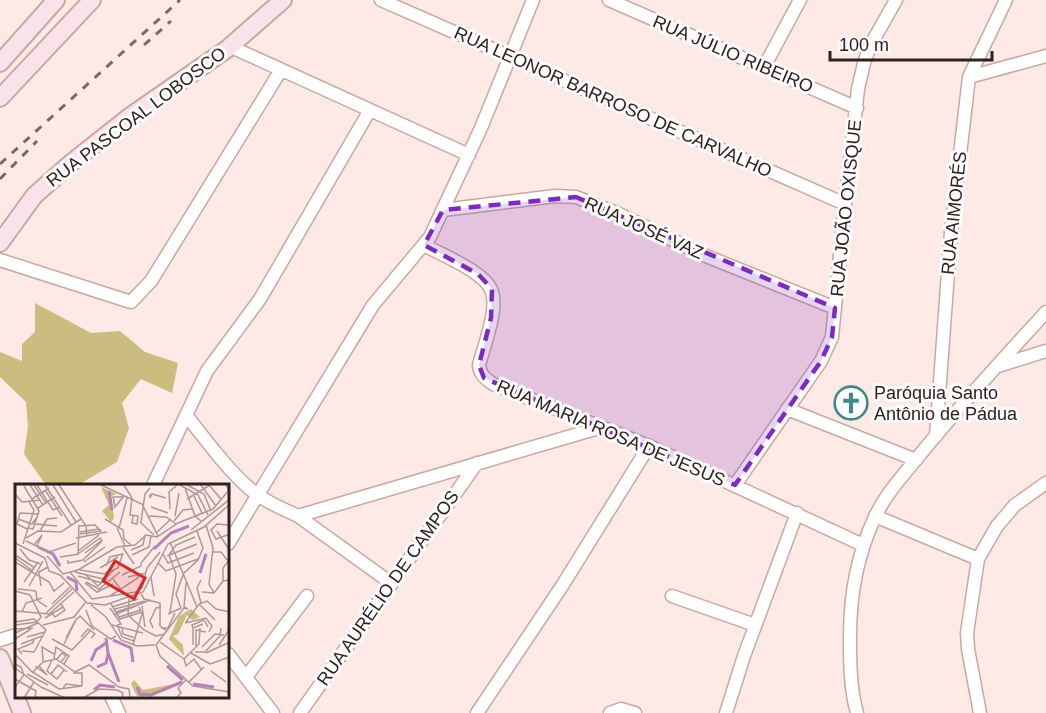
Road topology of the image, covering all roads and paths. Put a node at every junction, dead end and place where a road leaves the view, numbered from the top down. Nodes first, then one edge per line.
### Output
1 (56, 0) edge
2 (92, 0) edge
3 (283, 0) edge
4 (381, 0) edge
5 (533, 0) edge
6 (609, 0) edge
7 (798, 0) edge
8 (896, 0) edge
9 (1006, 0) edge
10 (229, 46) junction
11 (1046, 56) edge
12 (510, 57) junction
13 (0, 63) edge
14 (764, 66) junction
15 (280, 70) junction
16 (969, 77) junction
17 (0, 98) edge
18 (857, 108) junction
19 (370, 110) junction
20 (468, 155) junction
21 (845, 204) junction
22 (443, 210) junction
23 (0, 243) edge
24 (424, 245) junction
25 (0, 260) edge
26 (835, 308) junction
27 (1046, 312) edge
28 (1046, 351) edge
29 (997, 366) junction
30 (787, 409) junction
31 (186, 415) junction
32 (602, 427) junction
33 (936, 436) junction
34 (648, 446) junction
35 (916, 460) junction
36 (477, 463) junction
37 (1046, 483) edge
38 (153, 484) edge
39 (735, 485) junction
40 (259, 495) junction
41 (797, 513) junction
42 (298, 516) junction
43 (876, 516) junction
44 (230, 541) edge
45 (863, 545) junction
46 (978, 559) junction
47 (391, 583) junction
48 (308, 596) dead end
49 (672, 596) dead end
50 (755, 625) junction
51 (15, 635) edge
52 (0, 640) edge
53 (230, 657) edge
54 (0, 658) edge
55 (246, 677) junction
56 (15, 696) edge
57 (16, 698) edge
58 (112, 698) edge
59 (615, 711) edge
60 (22, 713) edge
61 (119, 713) edge
62 (273, 713) edge
63 (300, 713) edge
64 (477, 713) edge
65 (635, 713) edge
66 (726, 713) edge
67 (857, 713) edge
68 (980, 713) edge

1 - 13 main road
2 - 17 main road
3 - 10 main road, RUA PASCOAL LOBOSCO
4 - 12 street, RUA LEONOR BARROSO DE CARVALHO
5 - 12 street
6 - 14 street, RUA JÚLIO RIBEIRO
7 - 14 street
8 - 18 street, RUA JOÃO OXISQUE
9 - 16 street, RUA AIMORÉS
10 - 15 street
10 - 23 main road, RUA PASCOAL LOBOSCO
11 - 16 street
12 - 20 street
12 - 21 street, RUA LEONOR BARROSO DE CARVALHO
14 - 18 street, RUA JÚLIO RIBEIRO
15 - 19 street
15 - 25 street
16 - 33 street, RUA AIMORÉS
18 - 21 street, RUA JOÃO OXISQUE
19 - 20 street
19 - 31 street
20 - 22 street
21 - 26 street, RUA JOÃO OXISQUE
22 - 24 street
22 - 26 street, RUA JOSÉ VAZ
24 - 32 street, RUA MARIA ROSA DE JESUS
24 - 40 street
26 - 30 street, RUA JOÃO OXISQUE
27 - 29 street
28 - 29 street
29 - 33 street
30 - 35 street
30 - 39 street, RUA JOÃO OXISQUE
31 - 38 street
31 - 40 street
32 - 34 street, RUA MARIA ROSA DE JESUS
32 - 36 street
33 - 35 street
34 - 39 street, RUA MARIA ROSA DE JESUS
34 - 64 street
35 - 43 street
36 - 42 street
36 - 47 street, RUA AURÉLIO DE CAMPOS
37 - 46 street
39 - 41 street, RUA MARIA ROSA DE JESUS
40 - 42 street
40 - 44 street
41 - 45 street, RUA MARIA ROSA DE JESUS
41 - 50 street
42 - 47 street
43 - 45 street
43 - 46 street
45 - 67 street
46 - 68 street
47 - 63 street, RUA AURÉLIO DE CAMPOS
48 - 55 street
49 - 50 street
50 - 66 street
51 - 52 street
53 - 55 street
54 - 56 main road
55 - 62 street
57 - 60 main road
58 - 61 street
59 - 65 street

